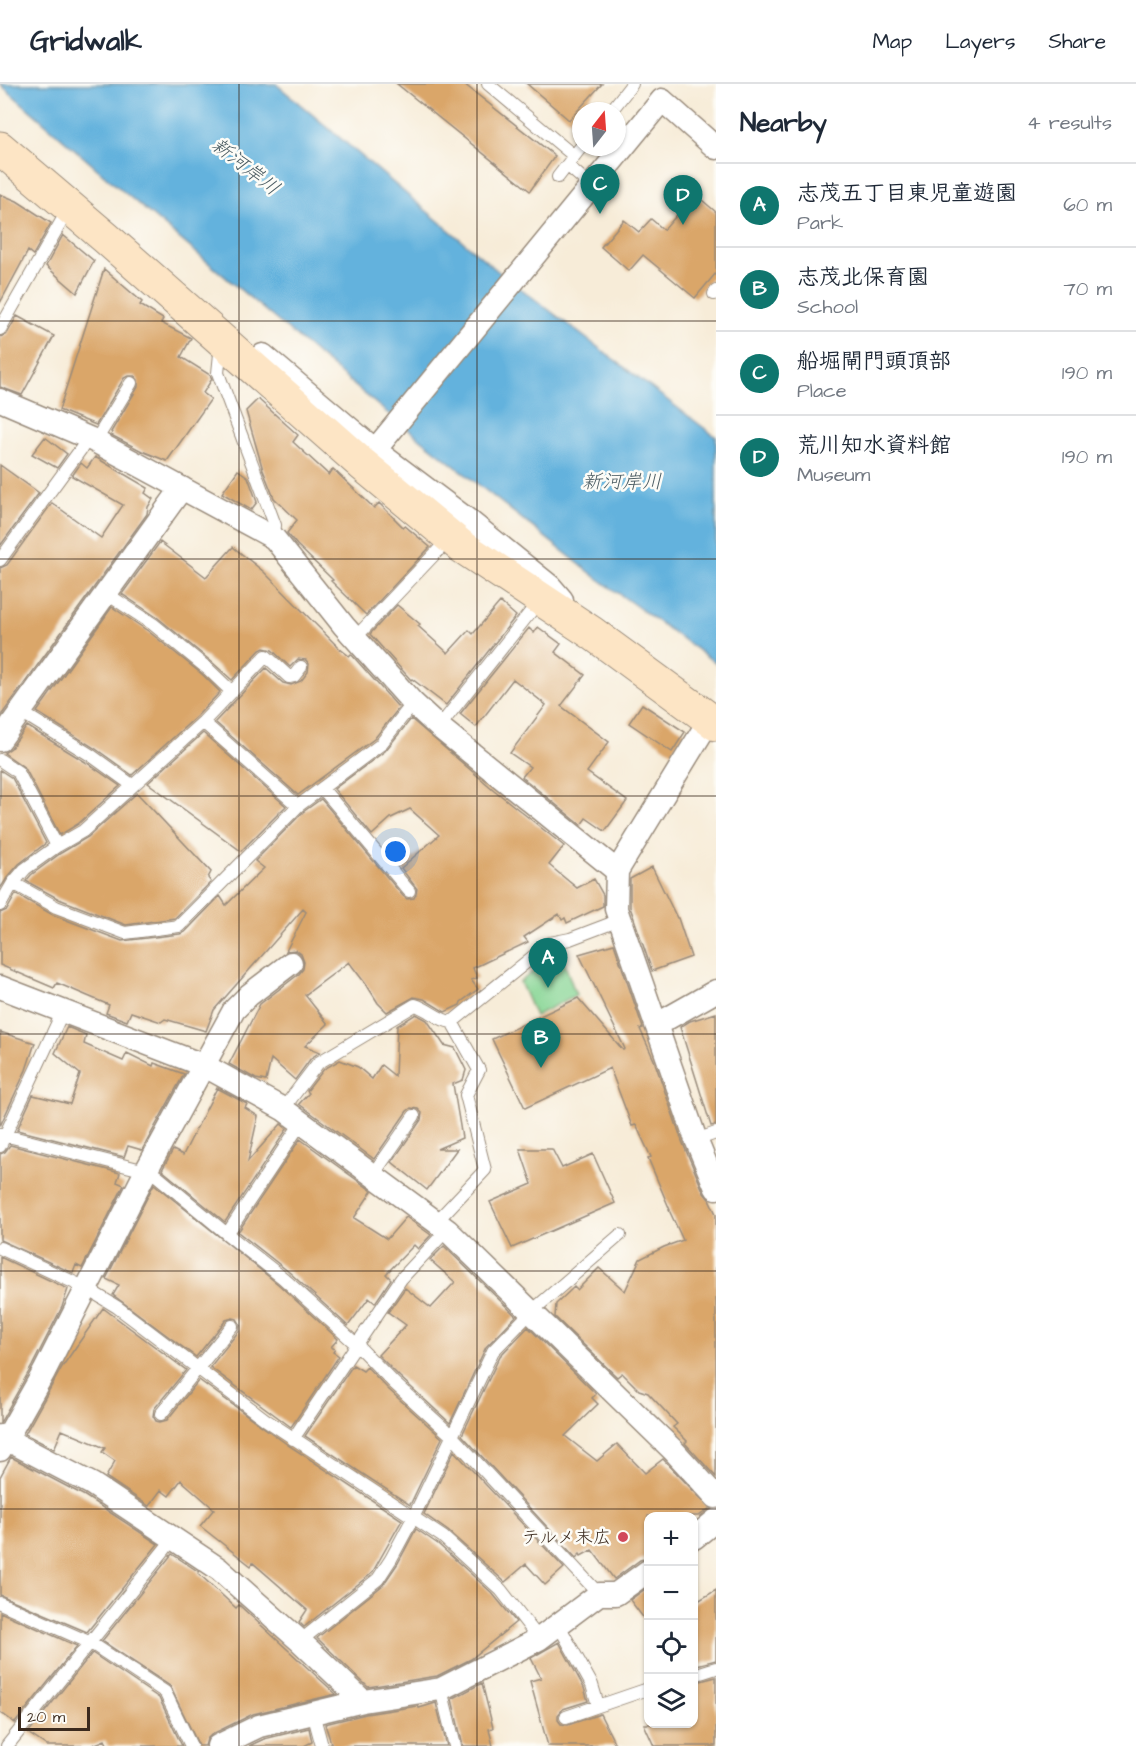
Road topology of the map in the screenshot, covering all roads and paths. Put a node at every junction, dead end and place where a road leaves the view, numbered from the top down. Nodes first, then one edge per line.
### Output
1 (488, 84) edge
2 (632, 84) edge
3 (617, 102) edge
4 (0, 148) edge
5 (716, 148) edge
6 (572, 154) edge
7 (574, 156) edge
8 (558, 177) dead end
9 (591, 186) junction
10 (69, 208) junction
11 (106, 238) junction
12 (0, 329) edge
13 (221, 340) junction
14 (131, 383) dead end
15 (0, 400) edge
16 (92, 440) junction
17 (375, 450) junction
18 (182, 488) junction
19 (450, 537) junction
20 (274, 538) junction
21 (0, 560) edge
22 (107, 594) junction
23 (540, 600) junction
24 (592, 633) junction
25 (355, 638) junction
26 (301, 667) dead end
27 (232, 692) junction
28 (413, 703) junction
29 (21, 712) junction
30 (203, 722) junction
31 (713, 722) edge
32 (439, 727) junction
33 (0, 740) edge
34 (0, 760) edge
35 (132, 785) junction
36 (322, 788) junction
37 (298, 806) junction
38 (57, 846) junction
39 (617, 871) junction
40 (13, 883) junction
41 (409, 891) dead end
42 (0, 905) edge
43 (621, 920) junction
44 (291, 963) dead end
45 (0, 987) edge
46 (715, 993) edge
47 (63, 1011) junction
48 (452, 1022) junction
49 (656, 1025) junction
50 (205, 1066) junction
51 (283, 1109) junction
52 (414, 1116) dead end
53 (301, 1123) junction
54 (706, 1137) edge
55 (2, 1138) edge
56 (146, 1171) junction
57 (373, 1175) junction
58 (716, 1188) edge
59 (441, 1226) junction
60 (227, 1234) junction
61 (620, 1235) dead end
62 (0, 1248) edge
63 (86, 1288) junction
64 (531, 1312) junction
65 (232, 1326) dead end
66 (356, 1344) junction
67 (198, 1369) junction
68 (161, 1414) dead end
69 (451, 1435) junction
70 (293, 1439) junction
71 (2, 1442) edge
72 (716, 1497) edge
73 (413, 1518) junction
74 (716, 1520) edge
75 (698, 1534) edge
76 (173, 1539) junction
77 (644, 1574) edge
78 (599, 1594) junction
79 (0, 1603) edge
80 (558, 1624) junction
81 (539, 1639) junction
82 (300, 1641) junction
83 (91, 1643) junction
84 (716, 1668) edge
85 (696, 1674) edge
86 (441, 1689) junction
87 (644, 1690) edge
88 (363, 1701) junction
89 (598, 1705) junction
90 (313, 1713) junction
91 (566, 1717) dead end
92 (7, 1746) edge
93 (191, 1746) edge
94 (218, 1746) edge
95 (322, 1746) edge
96 (455, 1746) edge

1 - 6 lane
2 - 3 lane
4 - 10 street
5 - 9 street
7 - 8 lane
7 - 9 lane
9 - 17 street
10 - 11 street
10 - 12 lane
11 - 13 street
11 - 17 street
13 - 19 street
13 - 20 lane
14 - 16 lane
15 - 16 street
16 - 18 street
16 - 21 lane
17 - 24 street
18 - 20 street
18 - 22 street
19 - 23 street
19 - 25 lane
20 - 25 street
22 - 27 lane
22 - 29 street
23 - 24 street
23 - 32 lane
24 - 31 street
25 - 28 street
26 - 27 lane
27 - 30 lane
28 - 32 street
28 - 36 lane
29 - 33 street
29 - 35 lane
30 - 35 lane
30 - 37 lane
31 - 39 street
32 - 39 street
34 - 38 lane
35 - 38 lane
36 - 37 lane
36 - 41 lane
37 - 40 lane
38 - 40 lane
39 - 43 street
40 - 42 lane
43 - 48 lane
43 - 49 street
44 - 50 street
45 - 47 street
46 - 49 street
47 - 50 street
47 - 55 lane
48 - 51 lane
48 - 59 lane
49 - 54 street
50 - 51 street
50 - 56 street
51 - 53 street
52 - 57 lane
53 - 57 street
53 - 60 lane
54 - 58 street
55 - 56 lane
56 - 60 lane
56 - 63 street
57 - 59 street
59 - 64 street
59 - 66 lane
60 - 66 lane
61 - 64 lane
62 - 63 lane
63 - 67 lane
63 - 71 street
64 - 69 lane
64 - 72 street
65 - 67 lane
66 - 69 lane
66 - 70 lane
67 - 68 lane
67 - 70 lane
69 - 73 lane
69 - 78 lane
70 - 73 lane
71 - 76 street
73 - 81 lane
73 - 82 lane
74 - 75 street
76 - 82 street
76 - 83 lane
77 - 78 street
78 - 80 street
79 - 83 lane
80 - 81 street
80 - 89 lane
81 - 86 street
82 - 88 street
83 - 92 lane
83 - 93 lane
84 - 85 lane
86 - 88 street
86 - 96 lane
87 - 89 lane
88 - 90 street
89 - 91 lane
90 - 94 street
90 - 95 lane

